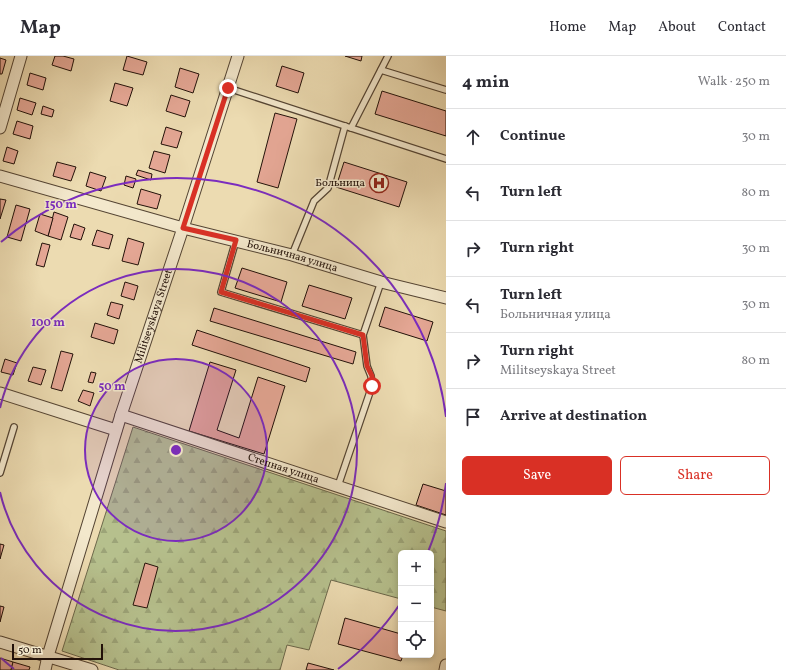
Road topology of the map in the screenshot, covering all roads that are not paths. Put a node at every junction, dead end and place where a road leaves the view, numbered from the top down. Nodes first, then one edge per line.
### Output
1 (20, 56) edge
2 (238, 56) edge
3 (388, 56) edge
4 (381, 70) junction
5 (228, 88) junction
6 (446, 90) edge
7 (345, 126) junction
8 (0, 128) edge
9 (351, 128) junction
10 (446, 159) edge
11 (0, 176) edge
12 (183, 228) junction
13 (236, 240) junction
14 (292, 255) junction
15 (382, 282) junction
16 (446, 298) edge
17 (363, 335) junction
18 (0, 393) edge
19 (121, 415) junction
20 (14, 428) dead end
21 (116, 430) junction
22 (0, 473) edge
23 (338, 486) junction
24 (446, 522) edge
25 (0, 642) edge
26 (48, 656) junction
27 (446, 665) edge
28 (45, 670) edge
29 (92, 670) edge
30 (445, 670) edge

1 - 8 street
2 - 5 street, Militseyskaya Street
3 - 4 lane
4 - 6 lane
4 - 9 lane
5 - 7 lane
5 - 12 street, Militseyskaya Street
7 - 9 lane
7 - 14 lane
9 - 10 lane
11 - 12 street, Больничная улица
12 - 13 street, Больничная улица
12 - 19 street, Militseyskaya Street
13 - 14 street, Больничная улица
13 - 17 lane
14 - 15 street, Больничная улица
15 - 16 street, Больничная улица
15 - 17 lane
17 - 23 lane
18 - 21 street
19 - 21 street, Militseyskaya Street
19 - 23 street, Степная улица
20 - 22 lane
21 - 26 street, Militseyskaya Street
23 - 24 street, Степная улица
25 - 26 street
26 - 28 street, Militseyskaya Street
26 - 29 street
27 - 30 street

